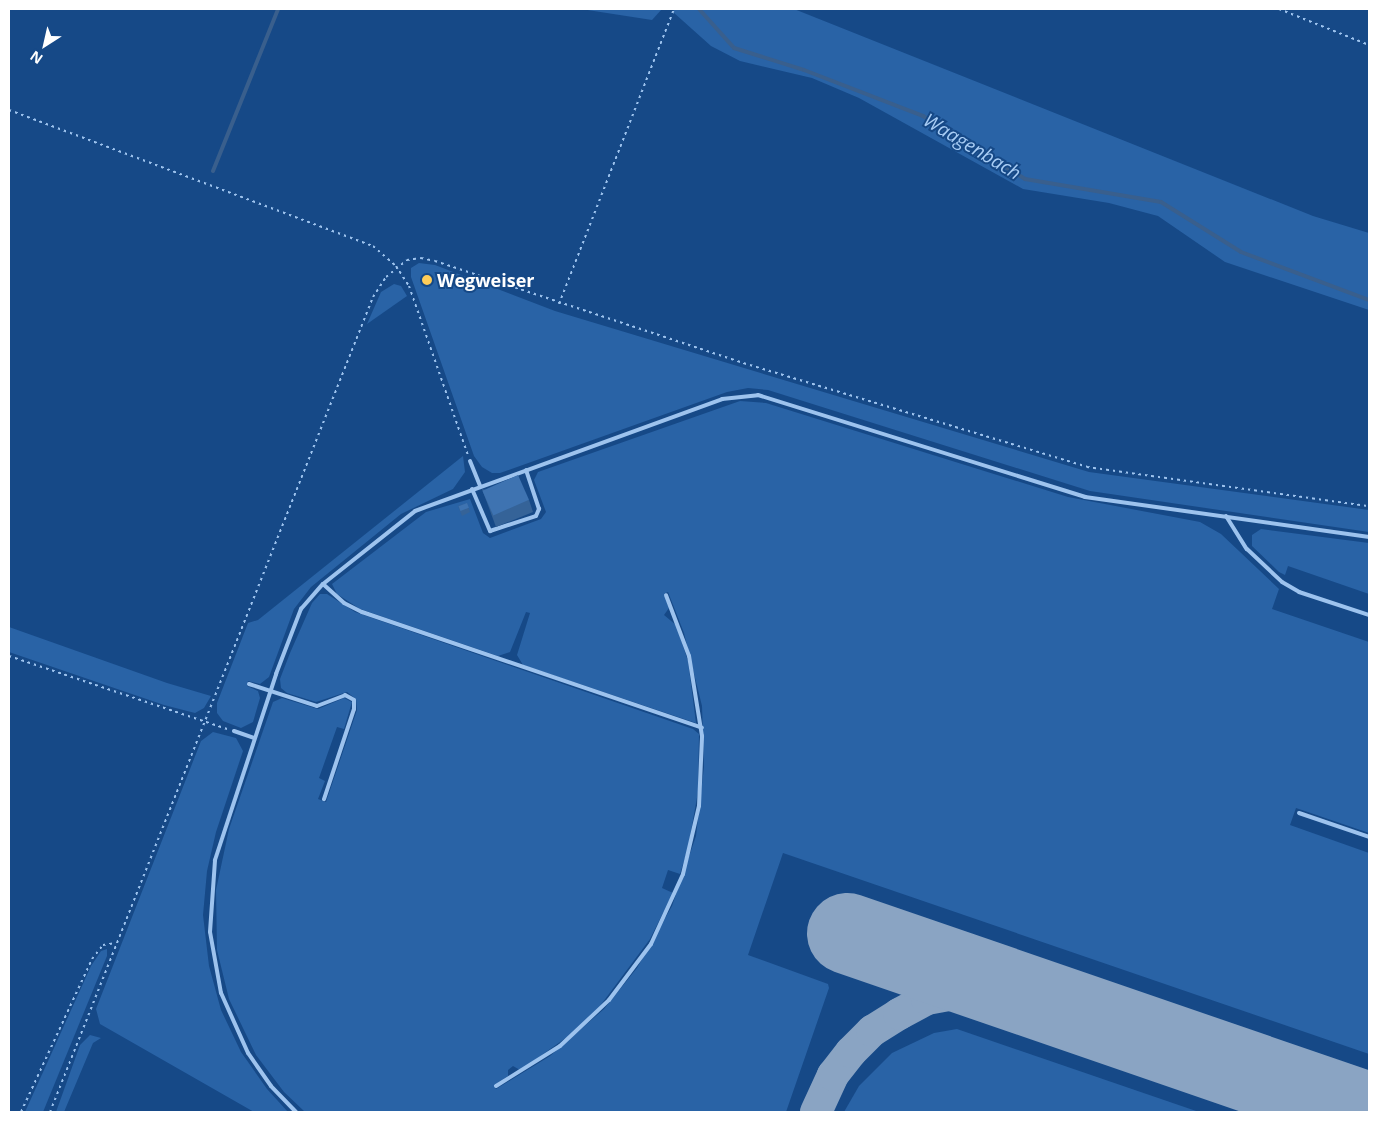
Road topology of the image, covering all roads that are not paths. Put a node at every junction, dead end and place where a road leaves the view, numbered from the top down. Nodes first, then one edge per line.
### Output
1 (470, 461) road end
2 (526, 470) junction
3 (480, 486) junction
4 (472, 489) junction
5 (1226, 516) junction
6 (1369, 537) edge
7 (323, 584) junction
8 (666, 594) dead end
9 (1369, 616) edge
10 (249, 684) dead end
11 (270, 691) junction
12 (702, 728) junction
13 (234, 731) road end
14 (254, 738) junction
15 (324, 799) dead end
16 (1299, 813) dead end
17 (1369, 837) edge
18 (496, 1086) dead end
19 (296, 1112) edge

1 - 3 lane
2 - 3 lane
2 - 4 lane
2 - 5 lane
3 - 4 lane
4 - 7 lane
5 - 6 lane
5 - 9 lane
7 - 11 lane
7 - 12 lane
8 - 12 lane
10 - 11 lane
11 - 14 lane
11 - 15 lane
12 - 18 lane
13 - 14 lane
14 - 19 lane
16 - 17 lane

